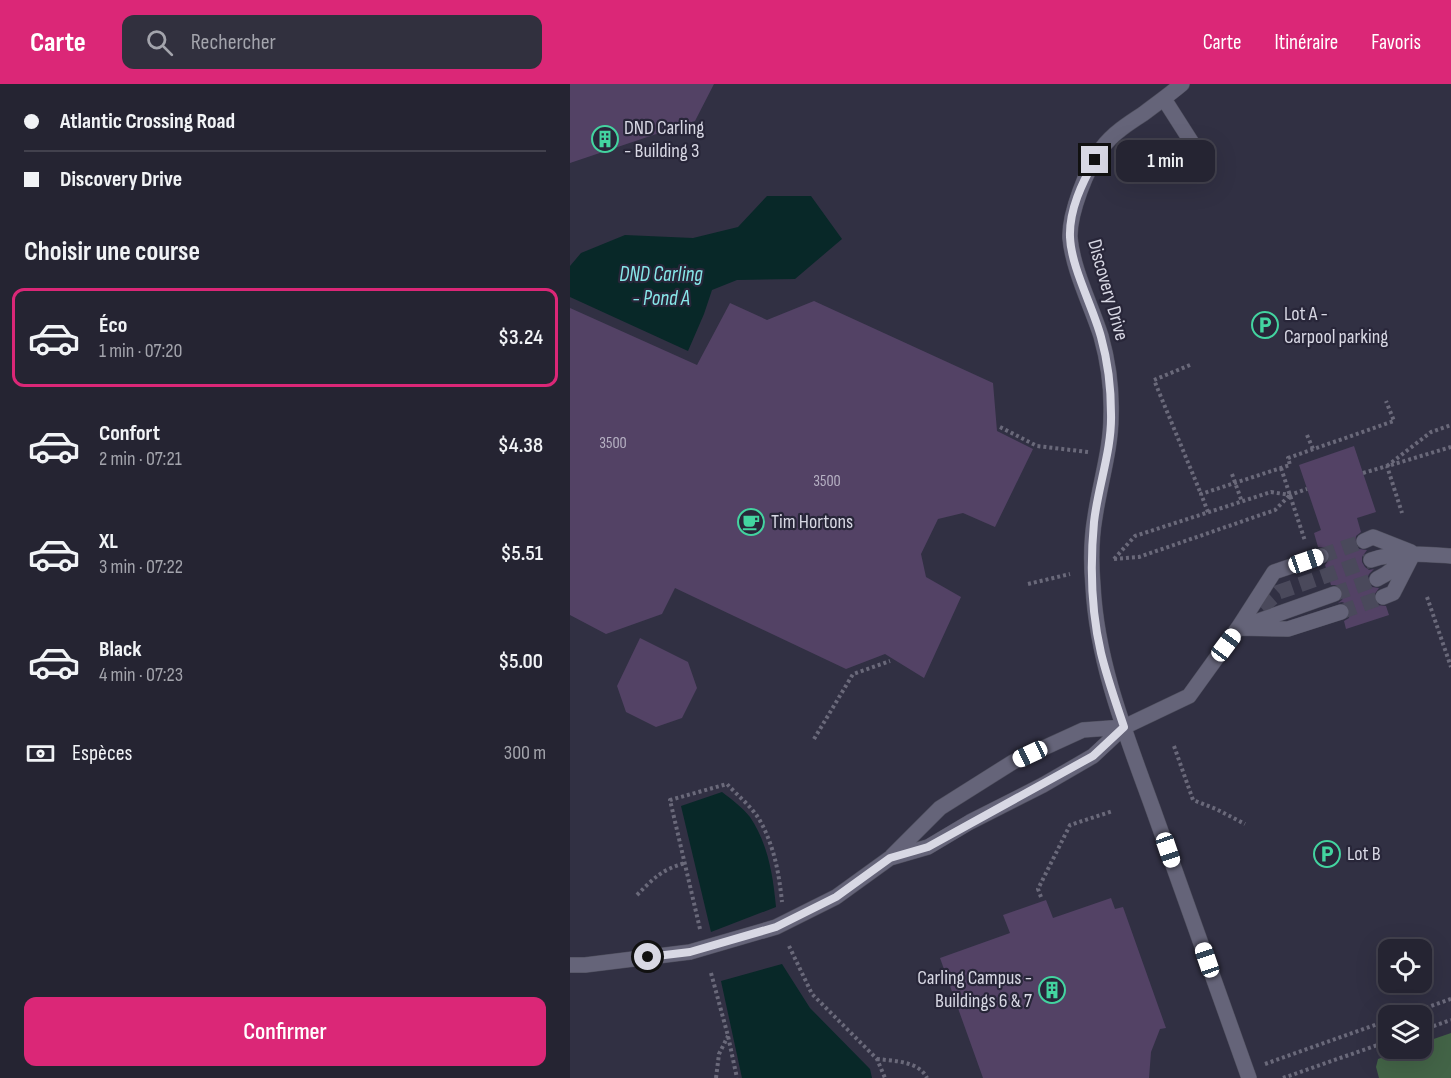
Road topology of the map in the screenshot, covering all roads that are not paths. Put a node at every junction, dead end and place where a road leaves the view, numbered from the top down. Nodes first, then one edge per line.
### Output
1 (1182, 84) edge
2 (1164, 99) junction
3 (1194, 146) dead end
4 (1364, 541) tunnel mouth
5 (1413, 554) junction
6 (1322, 556) tunnel mouth
7 (1451, 556) edge
8 (1371, 560) tunnel mouth
9 (1377, 579) tunnel mouth
10 (1334, 594) tunnel mouth
11 (1383, 597) tunnel mouth
12 (1341, 612) tunnel mouth
13 (1238, 628) junction
14 (1124, 727) junction
15 (890, 858) junction
16 (578, 965) edge
17 (570, 970) edge
18 (1248, 1075) edge

1 - 2 street, Discovery Drive
2 - 3 street
2 - 14 street, Discovery Drive
4 - 5 street
5 - 7 street
5 - 8 street
5 - 9 street
5 - 11 street
6 - 13 street
10 - 13 street
12 - 13 street
13 - 14 street
14 - 15 street
14 - 15 street
14 - 18 street, Discovery Drive
15 - 16 street
16 - 17 street

